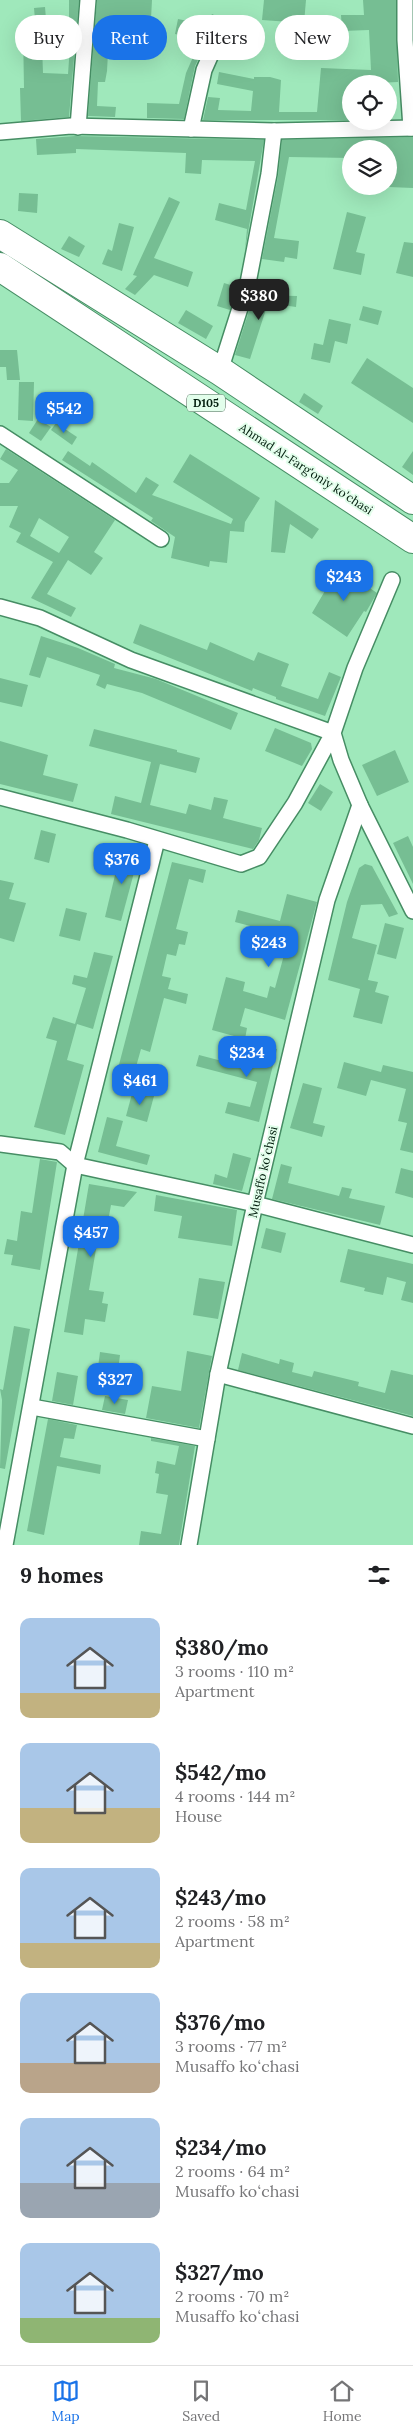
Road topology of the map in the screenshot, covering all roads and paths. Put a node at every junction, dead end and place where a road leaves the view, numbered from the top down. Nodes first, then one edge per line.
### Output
1 (88, 0) edge
2 (405, 0) edge
3 (208, 60) edge
4 (78, 127) junction
5 (412, 128) edge
6 (191, 129) junction
7 (274, 131) junction
8 (0, 132) edge
9 (0, 234) edge
10 (0, 267) edge
11 (220, 371) junction
12 (0, 434) edge
13 (413, 500) edge
14 (161, 539) dead end
15 (413, 539) edge
16 (392, 580) dead end
17 (0, 607) edge
18 (333, 733) junction
19 (0, 797) edge
20 (360, 805) junction
21 (156, 840) junction
22 (413, 911) edge
23 (0, 1144) edge
24 (75, 1164) junction
25 (255, 1204) junction
26 (413, 1246) edge
27 (218, 1374) junction
28 (32, 1407) junction
29 (413, 1426) edge
30 (207, 1439) junction
31 (5, 1545) edge
32 (189, 1545) edge

1 - 4 street
2 - 5 street
3 - 6 street
4 - 6 street
4 - 8 street
5 - 7 street
6 - 7 street
7 - 11 street
9 - 11 highway, D105
10 - 15 highway, Ahmad Al-Farg'oniy ko'chasi / D105
11 - 13 highway, D105
12 - 14 street
16 - 18 street
17 - 18 street
18 - 20 street
18 - 21 street
19 - 21 street
20 - 22 street
20 - 25 street, Musaffo koʻchasi
21 - 24 street
23 - 24 street
24 - 25 street
24 - 28 street
25 - 26 street
25 - 27 street, Musaffo koʻchasi
27 - 29 street
27 - 30 street, Musaffo koʻchasi
28 - 30 street
28 - 31 street
30 - 32 street, Musaffo koʻchasi

